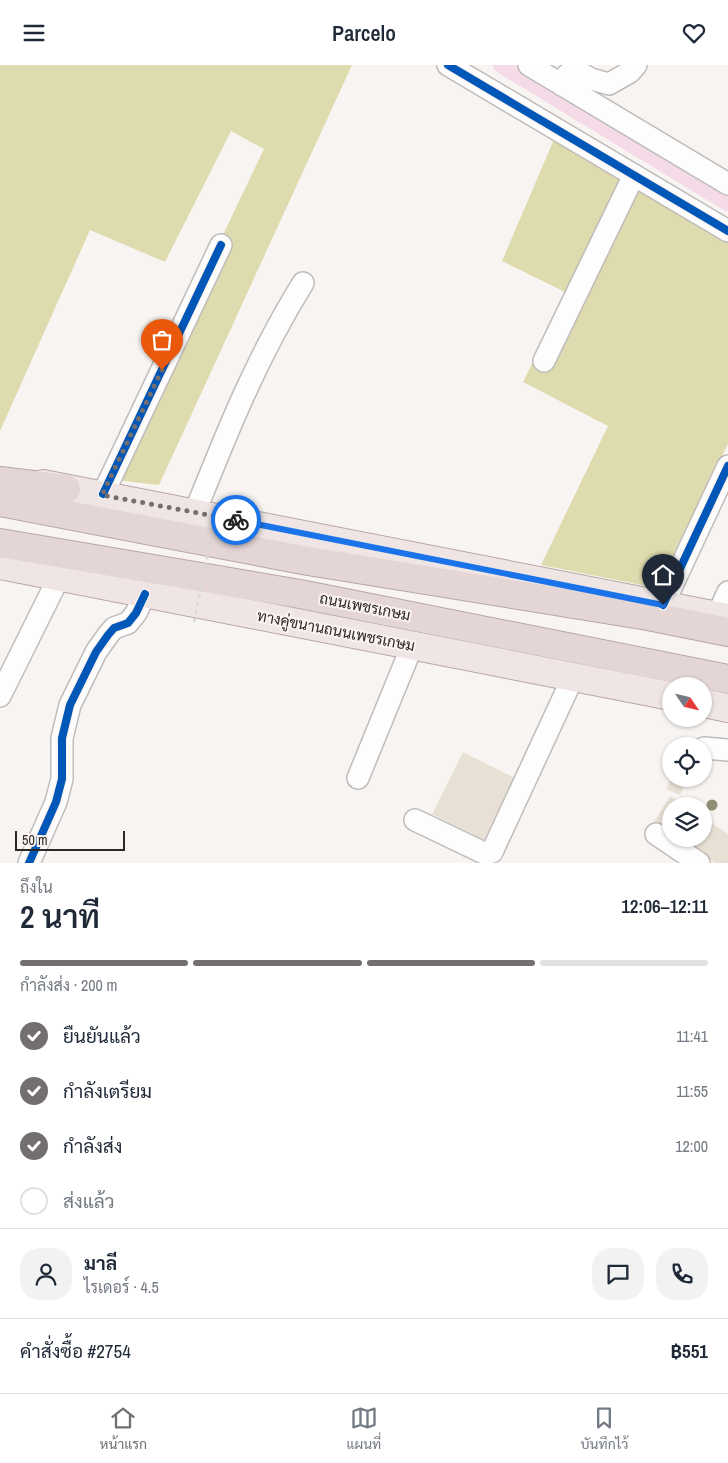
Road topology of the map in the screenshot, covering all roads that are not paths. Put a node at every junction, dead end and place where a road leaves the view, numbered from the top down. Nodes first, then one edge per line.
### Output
1 (448, 65) edge
2 (529, 65) edge
3 (636, 65) edge
4 (562, 85) junction
5 (634, 175) junction
6 (728, 184) edge
7 (728, 231) edge
8 (221, 245) dead end
9 (302, 283) dead end
10 (544, 361) dead end
11 (728, 466) edge
12 (0, 476) edge
13 (0, 481) edge
14 (66, 489) junction
15 (102, 495) junction
16 (0, 502) edge
17 (206, 509) junction
18 (0, 543) edge
19 (0, 565) edge
20 (59, 577) junction
21 (145, 594) junction
22 (663, 605) junction
23 (725, 615) edge
24 (412, 646) junction
25 (573, 677) junction
26 (728, 679) edge
27 (662, 695) edge
28 (0, 696) edge
29 (712, 705) edge
30 (728, 708) edge
31 (712, 749) edge
32 (728, 750) edge
33 (358, 778) dead end
34 (415, 820) dead end
35 (656, 834) dead end
36 (29, 863) edge
37 (700, 863) edge

1 - 5 street
2 - 4 street
3 - 4 street
4 - 6 street
5 - 7 street
5 - 10 street
8 - 15 street
9 - 17 street
11 - 22 street
12 - 14 main road
13 - 14 highway
14 - 15 main road
15 - 17 main road
16 - 23 highway
17 - 22 main road
18 - 26 highway, ถนนเพชรเกษม
19 - 20 main road, ทางคู่ขนานถนนเพชรเกษม
20 - 21 main road, ทางคู่ขนานถนนเพชรเกษม
20 - 28 street
21 - 24 main road, ทางคู่ขนานถนนเพชรเกษม
21 - 36 street
22 - 23 main road
24 - 25 main road, ทางคู่ขนานถนนเพชรเกษม
24 - 33 street
25 - 27 main road, ทางคู่ขนานถนนเพชรเกษม
25 - 34 street
29 - 30 main road
31 - 32 street
35 - 37 street

